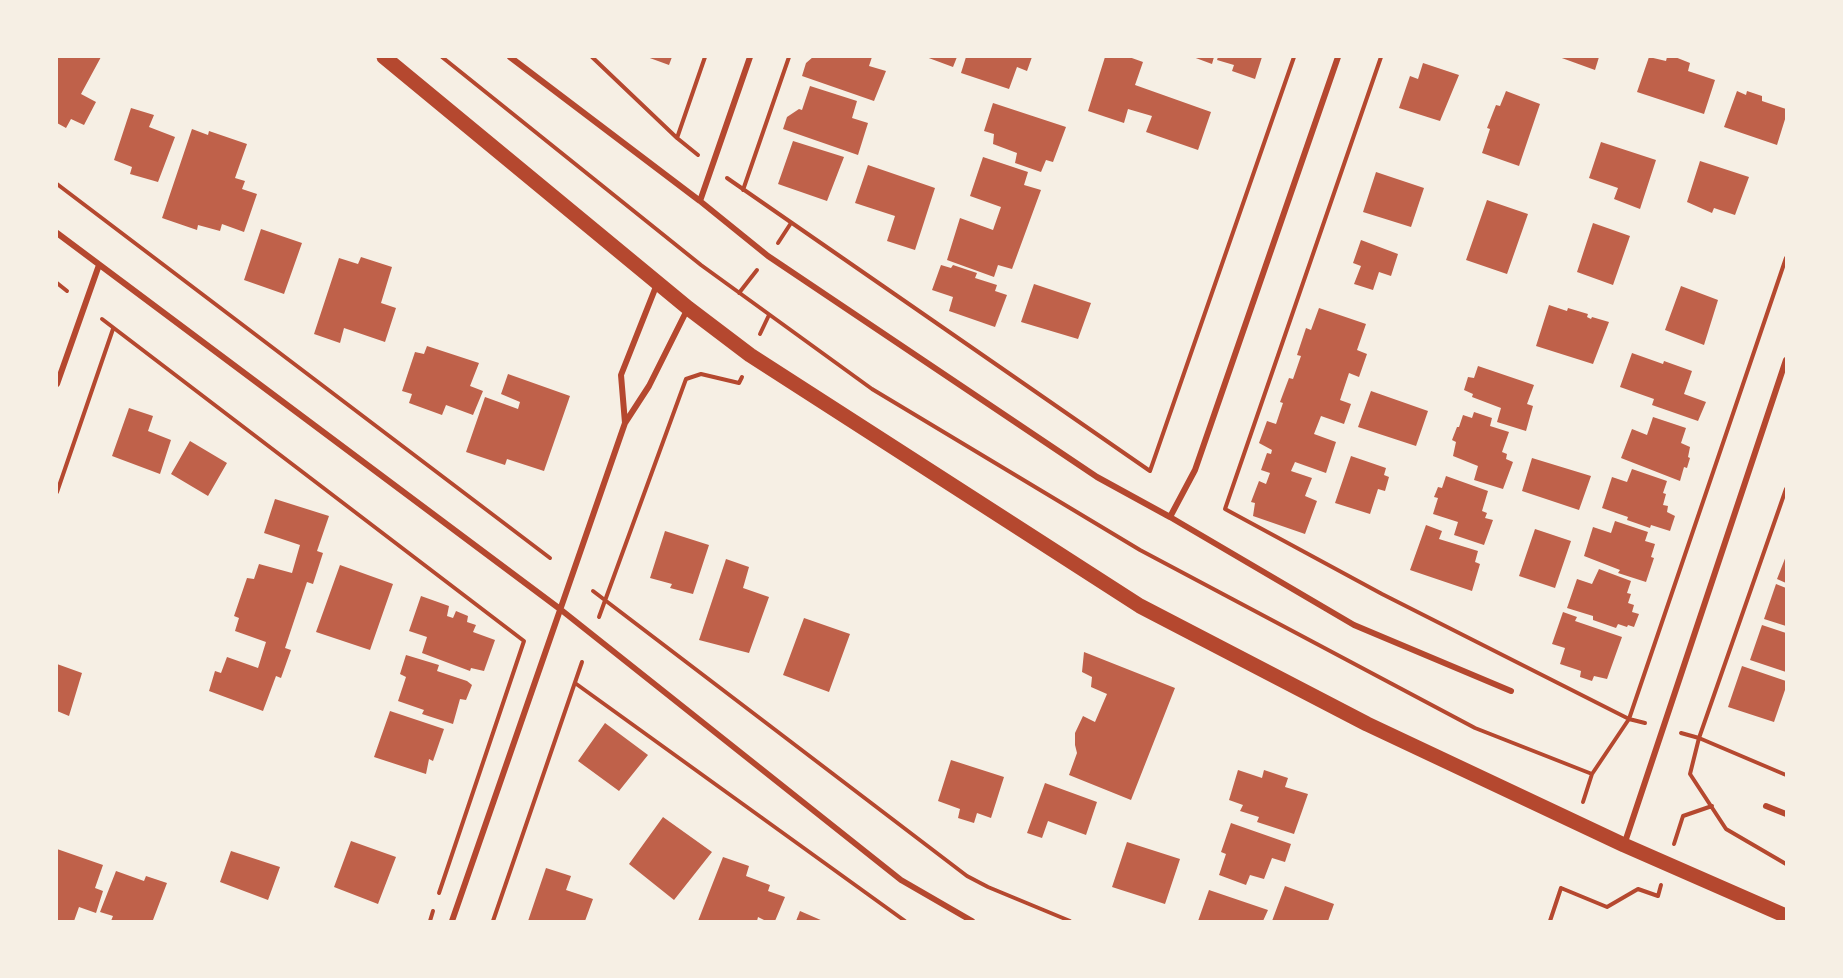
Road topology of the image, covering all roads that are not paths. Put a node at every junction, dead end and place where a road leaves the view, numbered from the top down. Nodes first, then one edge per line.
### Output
1 (384, 57) edge
2 (510, 57) edge
3 (750, 57) edge
4 (1338, 57) edge
5 (700, 201) junction
6 (57, 233) edge
7 (99, 265) junction
8 (658, 282) junction
9 (688, 308) junction
10 (1786, 360) edge
11 (57, 384) edge
12 (625, 423) junction
13 (1170, 517) junction
14 (560, 609) junction
15 (1511, 691) dead end
16 (1766, 806) dead end
17 (1786, 814) edge
18 (1624, 845) junction
19 (1786, 916) edge
20 (452, 921) edge
21 (972, 921) edge

1 - 8 main road
2 - 5 street
3 - 5 street
4 - 13 street
5 - 13 street
6 - 7 street
7 - 11 street
7 - 14 street
8 - 9 main road
8 - 12 street
9 - 12 street
9 - 18 main road
10 - 18 street
12 - 14 street
13 - 15 street
14 - 20 street
14 - 21 street
16 - 17 street
18 - 19 main road

